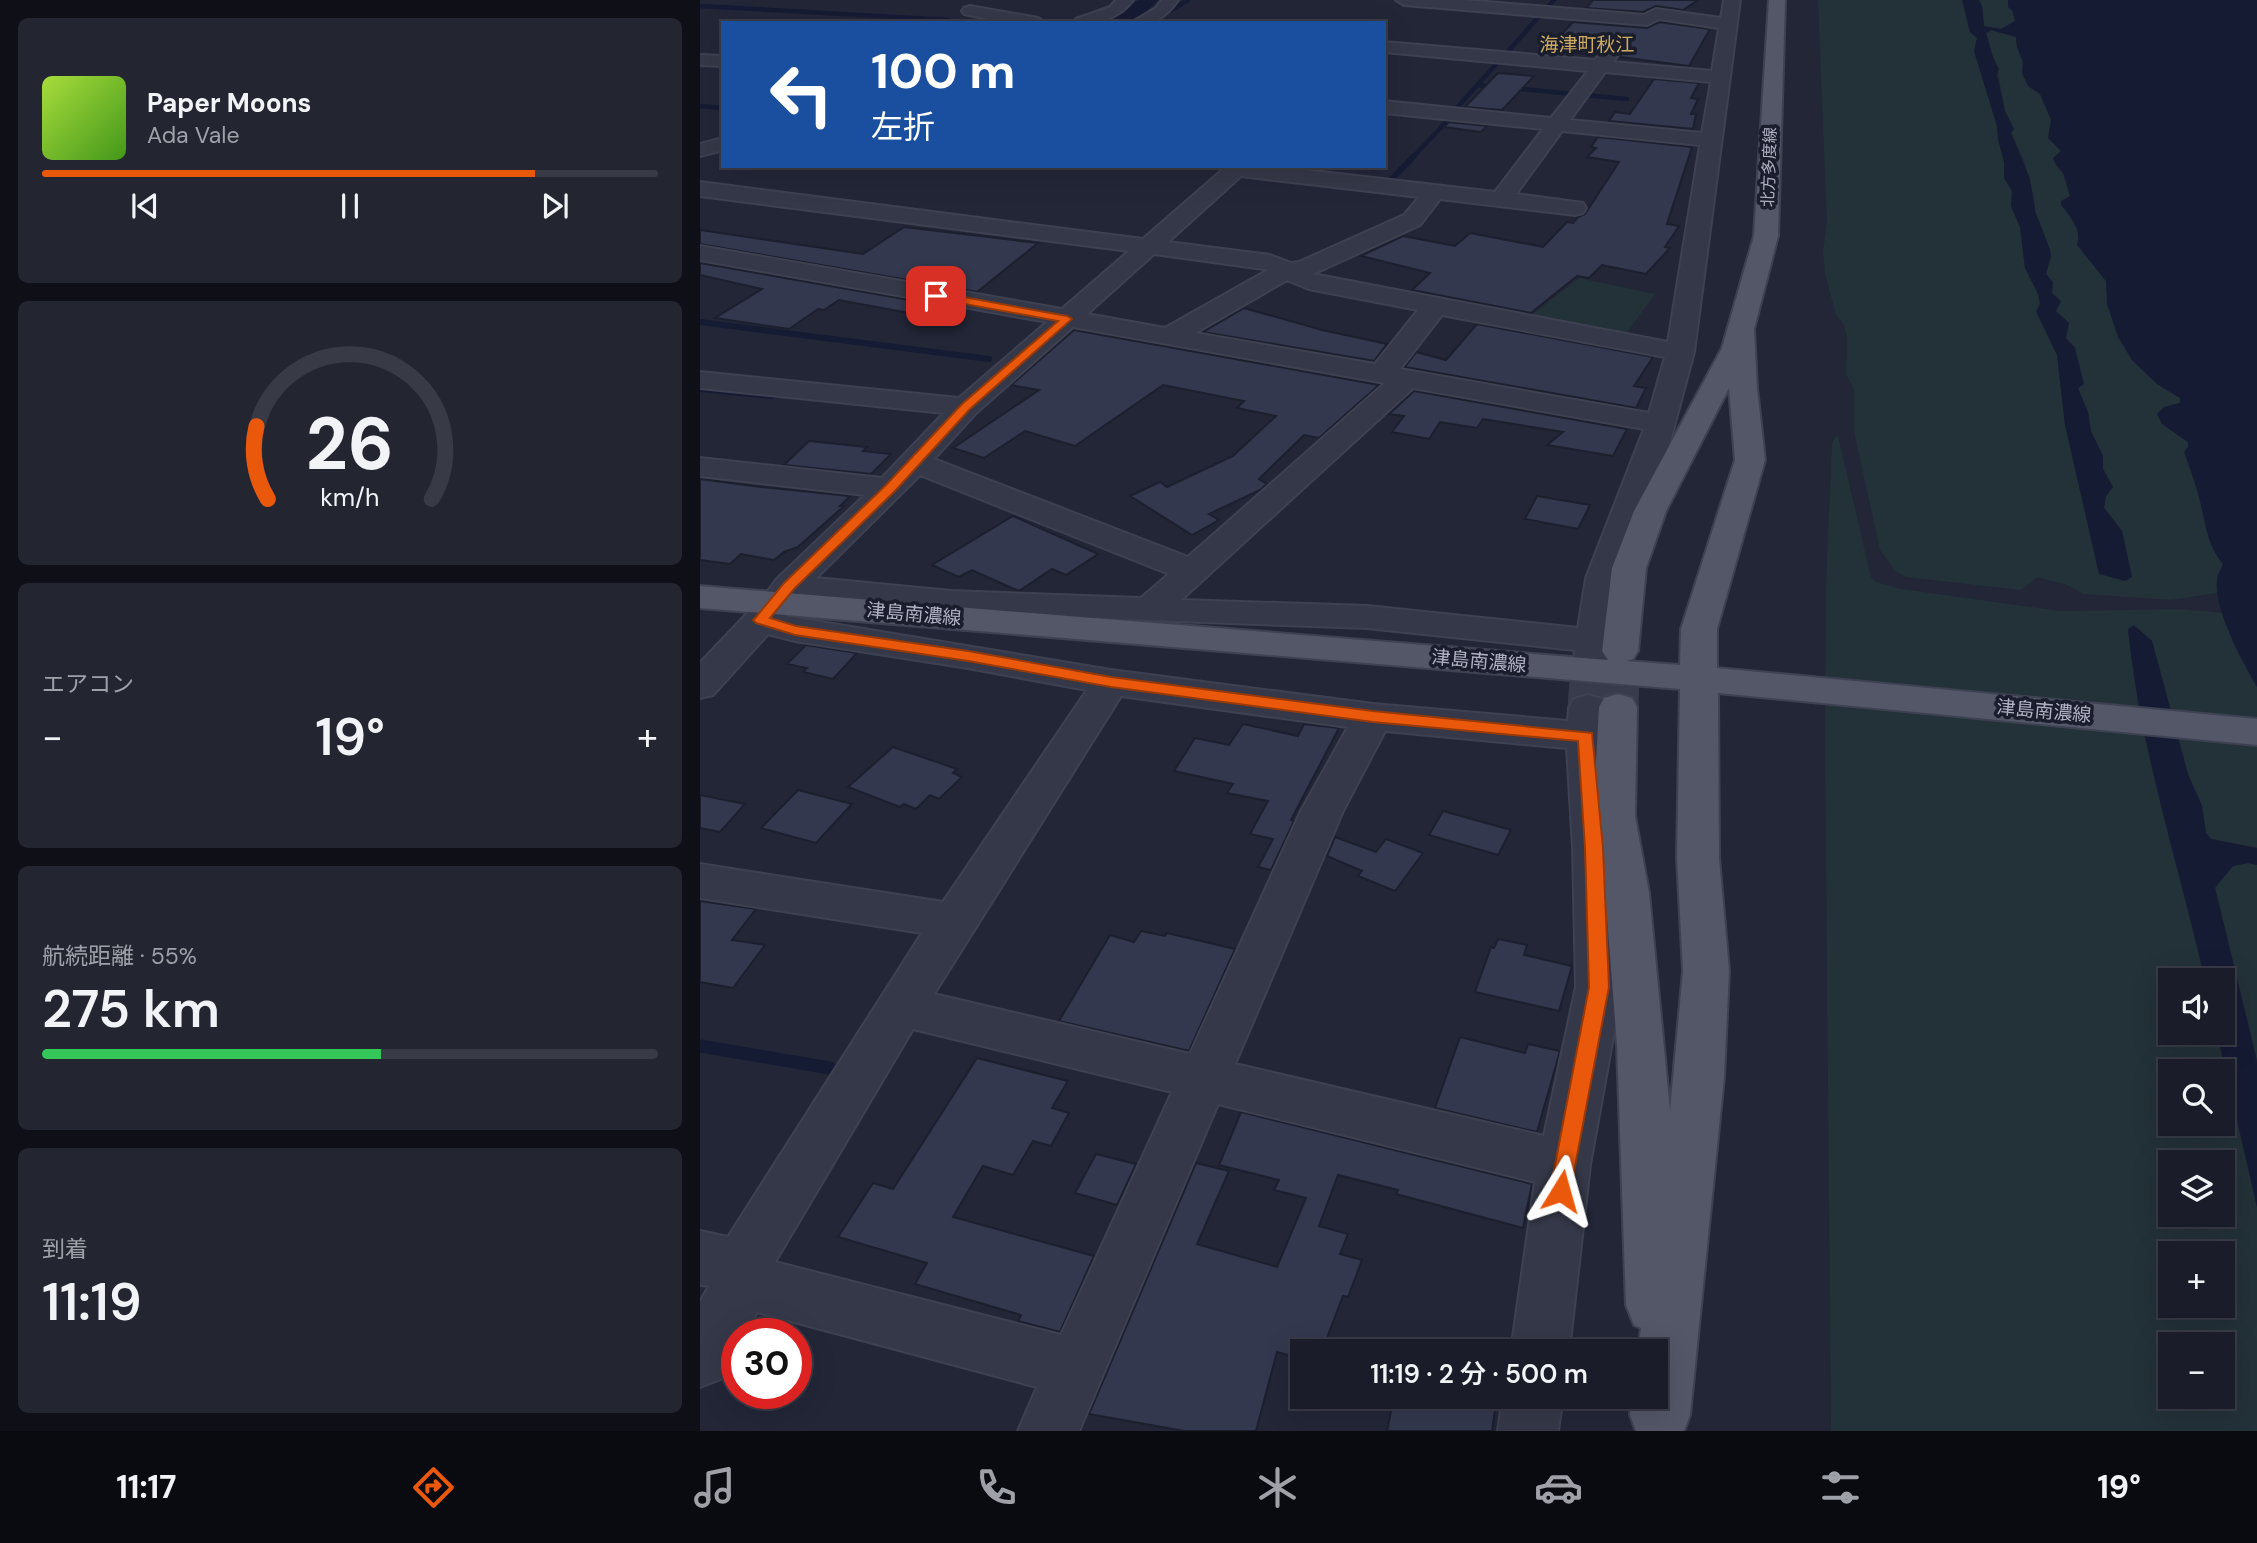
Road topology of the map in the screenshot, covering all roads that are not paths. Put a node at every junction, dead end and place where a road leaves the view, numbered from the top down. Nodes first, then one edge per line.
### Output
1 (988, 0) edge
2 (1125, 0) edge
3 (1170, 0) edge
4 (1404, 0) edge
5 (1732, 0) edge
6 (1777, 0) edge
7 (1429, 1) edge
8 (1653, 11) edge
9 (1410, 17) dead end
10 (1022, 21) edge
11 (1087, 21) edge
12 (1143, 21) edge
13 (1728, 24) junction
14 (1387, 39) edge
15 (700, 60) edge
16 (721, 61) edge
17 (1599, 68) junction
18 (1721, 78) junction
19 (1386, 107) edge
20 (1555, 124) junction
21 (1711, 140) junction
22 (721, 145) edge
23 (700, 150) edge
24 (1238, 168) edge
25 (700, 189) edge
26 (1434, 192) junction
27 (750, 195) junction
28 (1501, 200) junction
29 (700, 206) edge
30 (1575, 208) dead end
31 (1149, 247) junction
32 (700, 253) edge
33 (1286, 271) junction
34 (1435, 306) junction
35 (1067, 319) junction
36 (1742, 330) junction
37 (1168, 337) junction
38 (1680, 352) junction
39 (1394, 377) junction
40 (700, 380) edge
41 (966, 407) junction
42 (1658, 423) junction
43 (915, 462) junction
44 (700, 467) edge
45 (890, 488) junction
46 (1193, 571) junction
47 (700, 597) edge
48 (776, 603) junction
49 (1149, 610) junction
50 (1601, 653) junction
51 (1700, 679) junction
52 (1111, 682) junction
53 (700, 685) edge
54 (1373, 717) junction
55 (1597, 717) junction
56 (2257, 732) edge
57 (700, 881) edge
58 (954, 921) junction
59 (901, 1006) junction
60 (1205, 1079) junction
61 (1564, 1165) junction
62 (728, 1268) edge
63 (1542, 1339) edge
64 (700, 1358) edge
65 (1075, 1368) junction
66 (1531, 1409) edge
67 (1659, 1423) edge
68 (1048, 1431) edge
69 (1528, 1431) edge

1 - 10 street
2 - 11 street
3 - 12 street
4 - 7 street
5 - 13 street
6 - 36 main road, 北方多度線
7 - 8 street
7 - 9 street
8 - 13 street
8 - 17 street
13 - 18 street
14 - 17 street
15 - 16 street
17 - 18 street
17 - 20 street
18 - 21 street
19 - 20 street
20 - 21 street
20 - 28 street
21 - 38 street
22 - 23 street
24 - 26 street
24 - 31 street
25 - 27 street
26 - 28 street
26 - 33 street
27 - 29 street
27 - 31 street
28 - 30 street
31 - 33 street
31 - 35 street
32 - 35 street
33 - 34 street
33 - 37 street
34 - 38 street
34 - 39 street
35 - 37 street
35 - 41 street
36 - 50 main road
36 - 51 main road
37 - 39 street
38 - 42 street
39 - 42 street
39 - 46 street
40 - 41 street
41 - 43 street
42 - 50 street
43 - 45 street
43 - 46 street
44 - 45 street
45 - 48 street
46 - 49 street
47 - 48 main road, 津島南濃線
48 - 49 street
48 - 51 main road, 津島南濃線
48 - 52 street
48 - 53 street
49 - 50 street
51 - 56 main road, 津島南濃線
51 - 67 main road
52 - 54 street
52 - 58 street
54 - 55 street
54 - 60 street
55 - 61 street
55 - 67 main road
57 - 58 street
58 - 59 street
59 - 60 street
59 - 62 street
60 - 61 street
60 - 65 street
61 - 63 street
62 - 64 street
62 - 65 street
65 - 68 street
66 - 69 street

